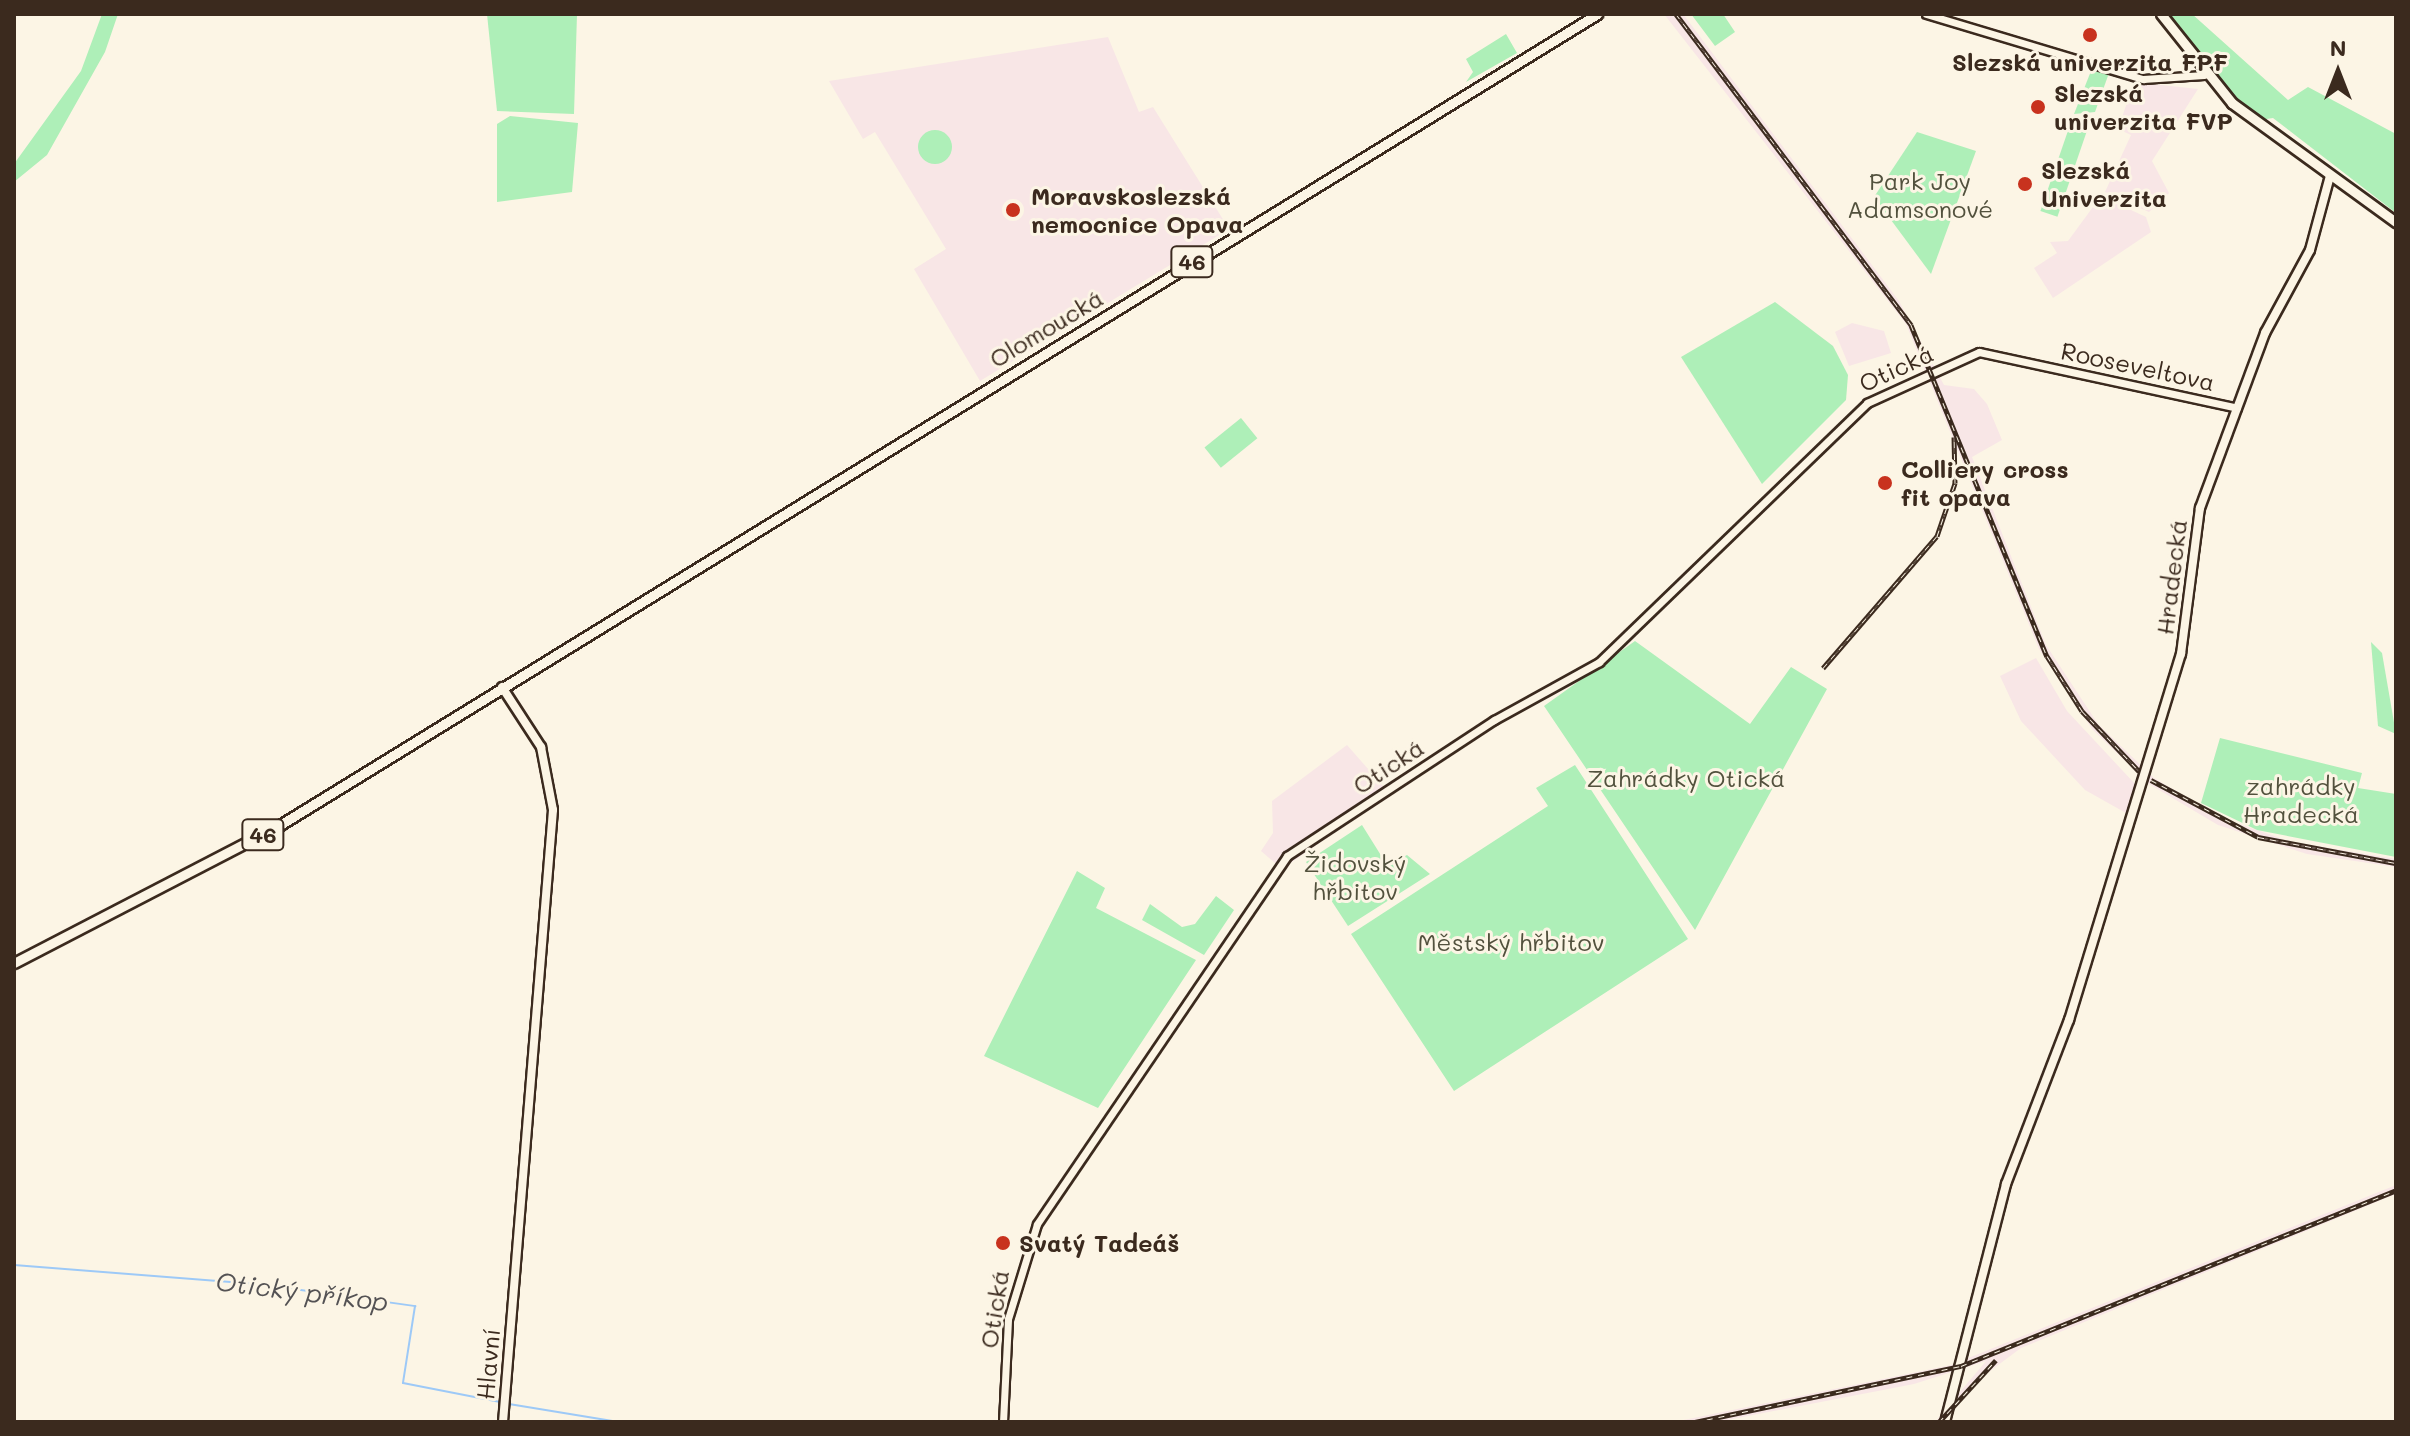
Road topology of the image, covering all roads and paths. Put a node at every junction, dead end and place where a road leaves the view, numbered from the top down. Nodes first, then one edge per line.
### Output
1 (1597, 14) edge
2 (1926, 14) edge
3 (2161, 14) edge
4 (2204, 75) junction
5 (2330, 176) junction
6 (2396, 222) edge
7 (2030, 363) joint
8 (2237, 408) junction
9 (502, 687) junction
10 (14, 963) edge
11 (503, 1422) edge
12 (1003, 1422) edge
13 (1945, 1422) edge

1 - 9 main road, Olomoucká / 46
2 - 4 street
3 - 4 main road
4 - 5 main road
5 - 6 main road
5 - 8 main road, Hradecká
7 - 8 street, Rooseveltova
7 - 12 street, Otická
8 - 13 main road, Hradecká
9 - 10 main road, 46
9 - 11 main road, Hlavní

